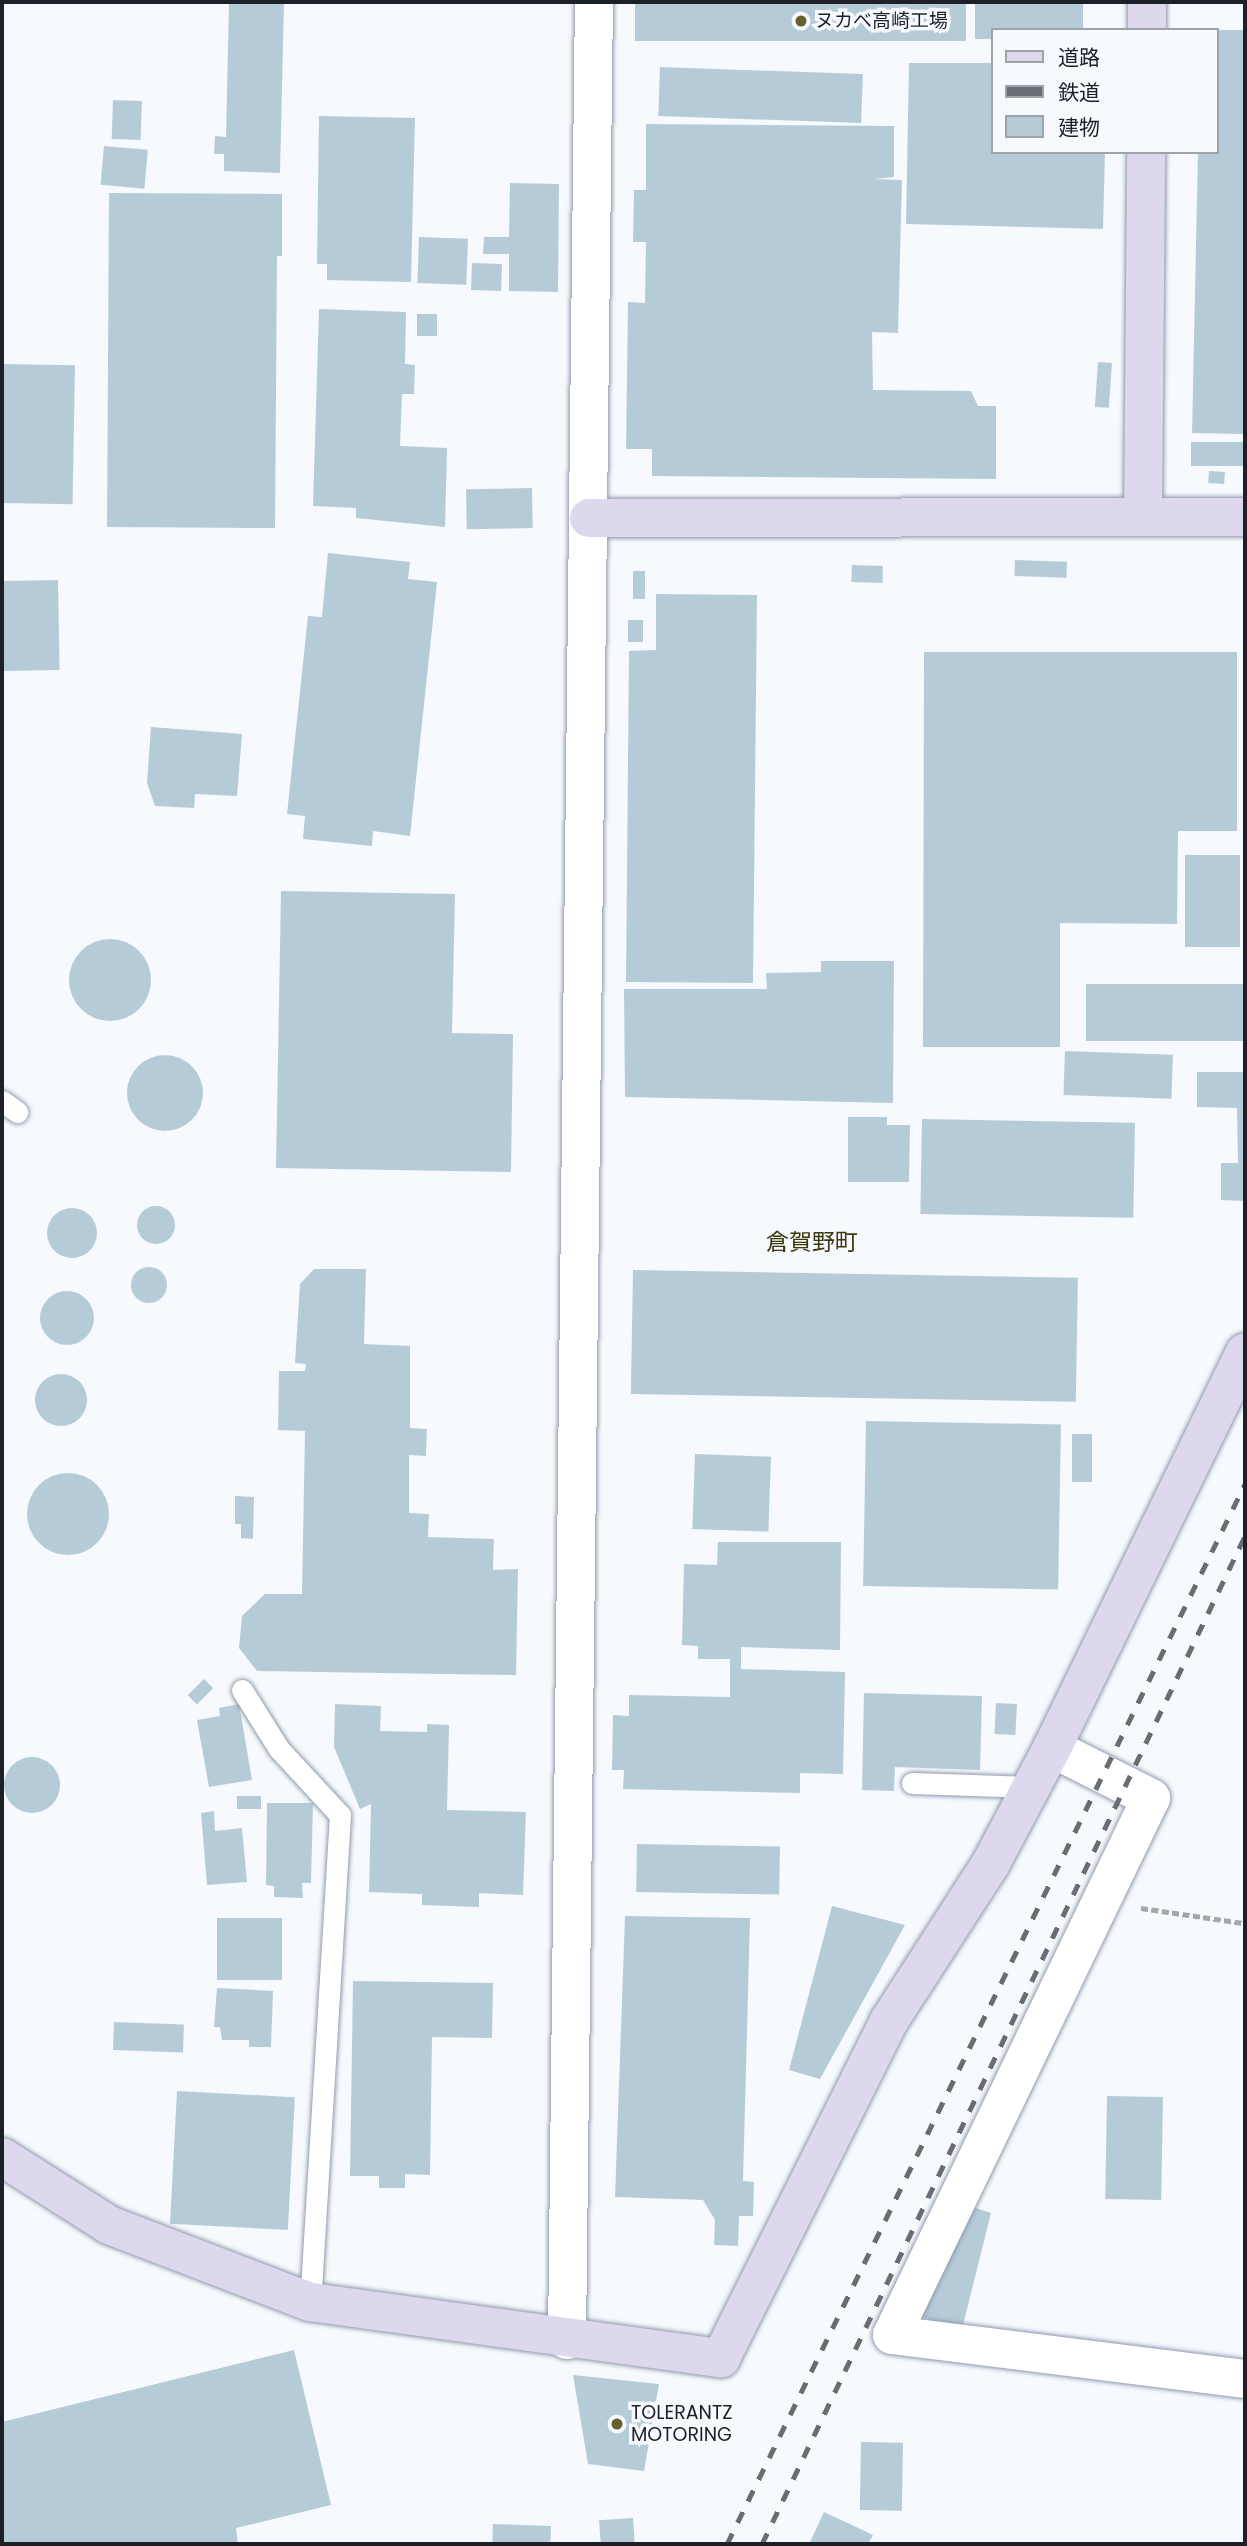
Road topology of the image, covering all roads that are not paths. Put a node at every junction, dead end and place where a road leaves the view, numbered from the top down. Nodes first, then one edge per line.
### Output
1 (594, 2) edge
2 (1147, 2) edge
3 (1147, 28) edge
4 (1146, 154) edge
5 (1143, 516) junction
6 (1245, 517) edge
7 (589, 519) junction
8 (1245, 1353) edge
9 (242, 1690) dead end
10 (1052, 1748) junction
11 (912, 1783) dead end
12 (1031, 1787) junction
13 (2, 2157) edge
14 (310, 2302) junction
15 (567, 2340) junction
16 (1245, 2379) edge

1 - 7 street
2 - 3 street
4 - 5 street
5 - 6 street
5 - 7 street
7 - 15 street
8 - 10 street
9 - 14 lane
10 - 12 street
10 - 16 street
11 - 12 lane
12 - 15 street
13 - 14 street
14 - 15 street

